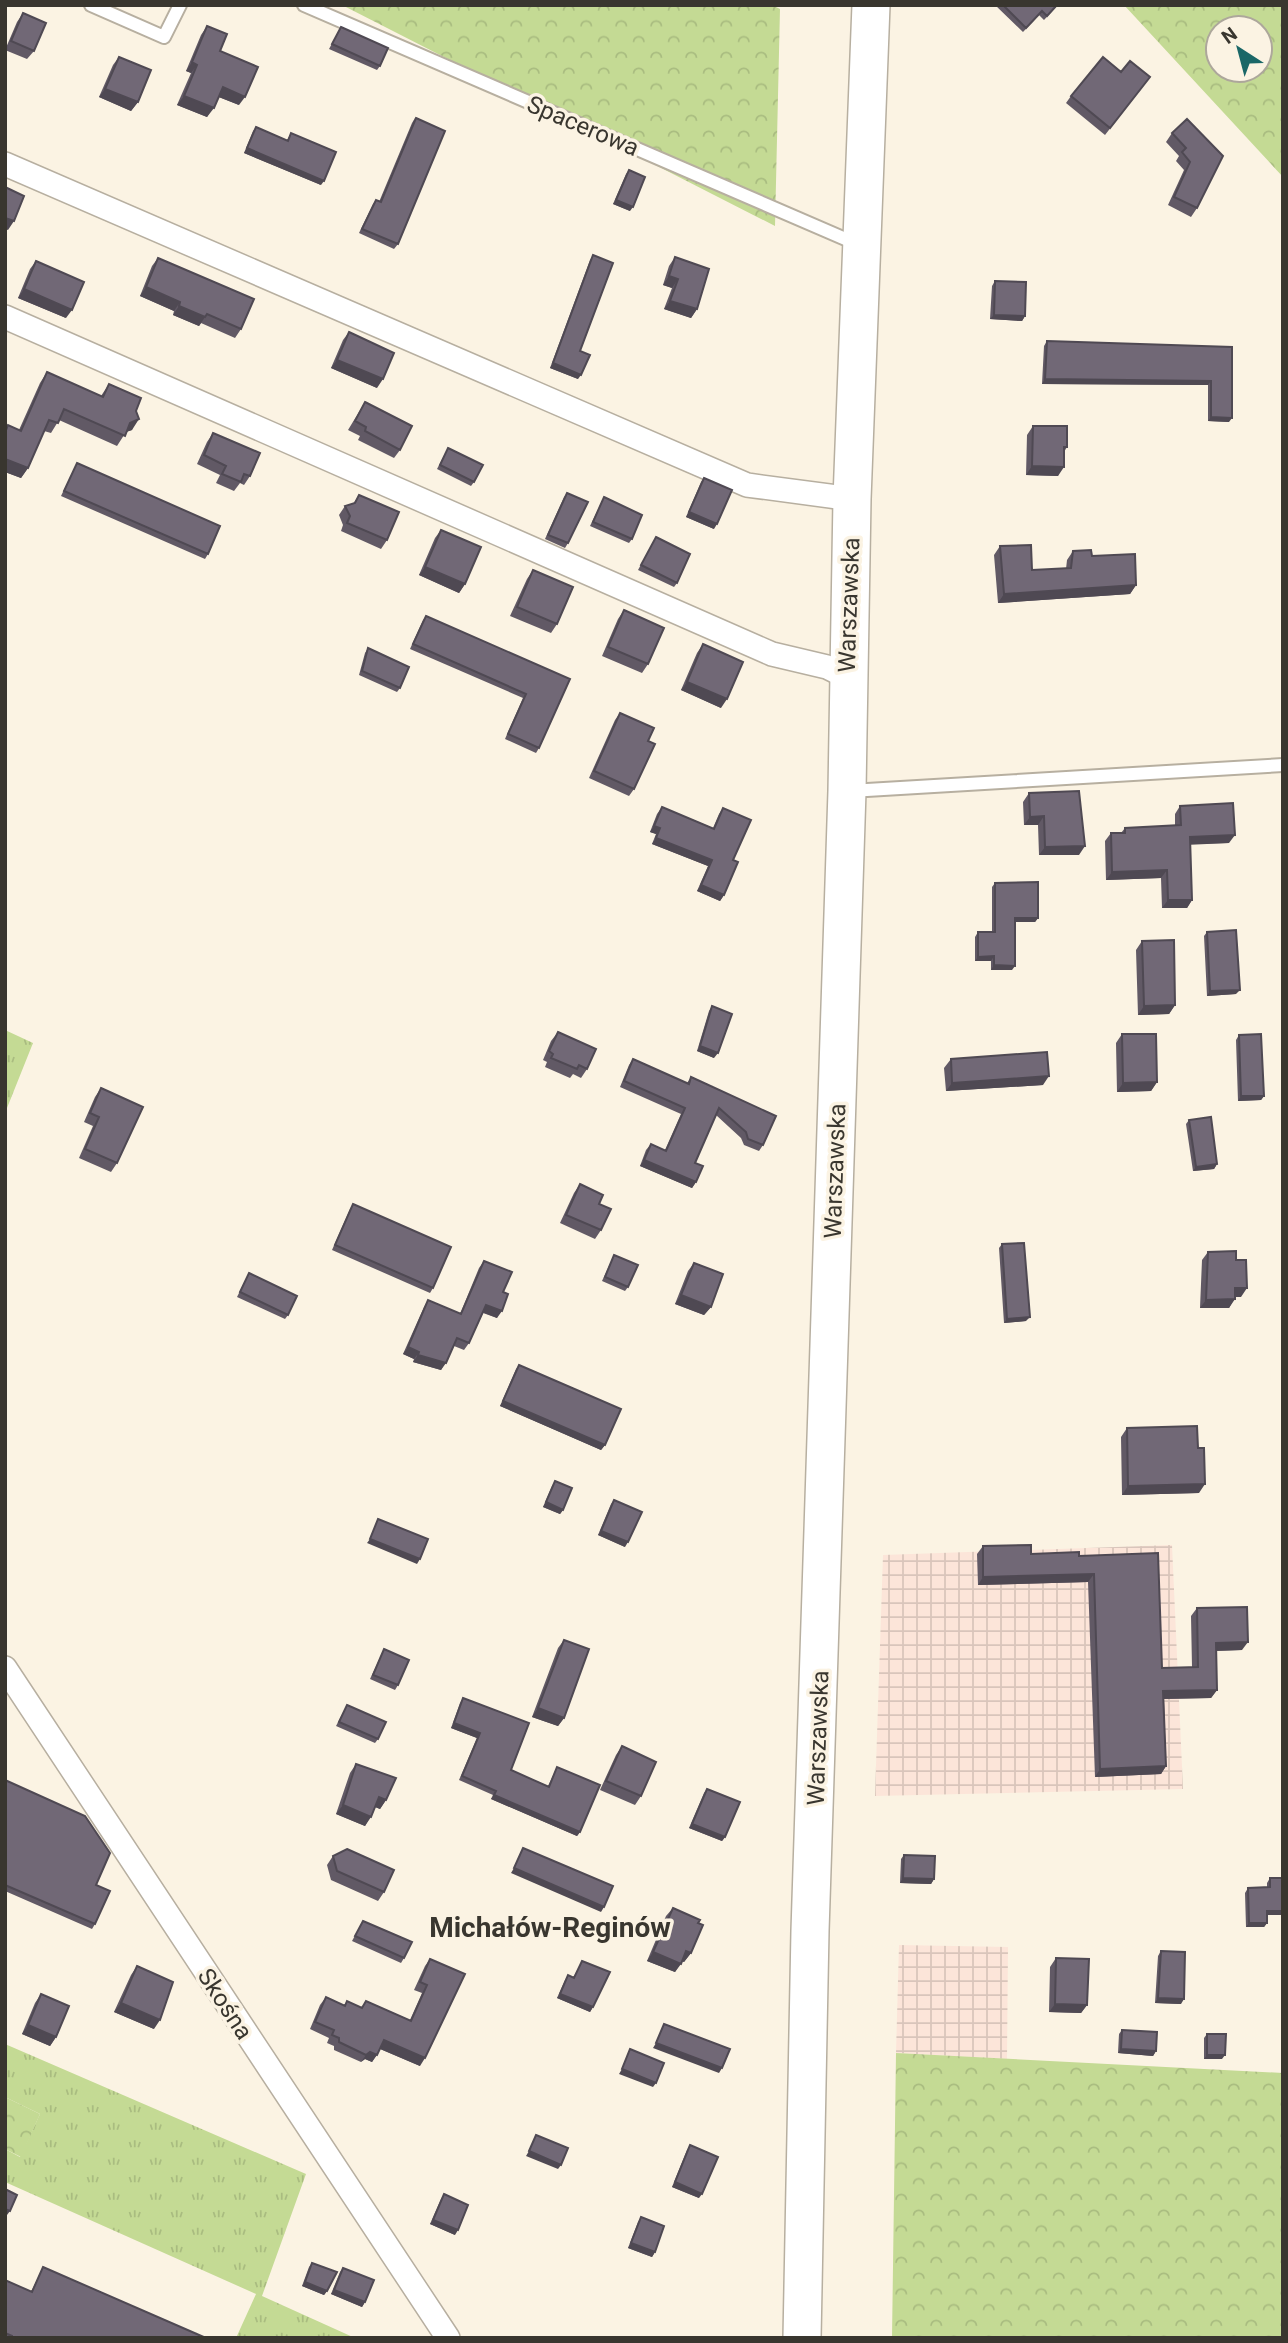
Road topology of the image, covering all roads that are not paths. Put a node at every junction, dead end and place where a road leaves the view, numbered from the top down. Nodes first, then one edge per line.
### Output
1 (91, 5) edge
2 (180, 5) edge
3 (304, 5) edge
4 (871, 5) edge
5 (5, 164) edge
6 (861, 246) junction
7 (5, 317) edge
8 (852, 499) junction
9 (847, 677) junction
10 (1283, 765) edge
11 (847, 791) junction
12 (5, 1668) edge
13 (448, 2338) edge
14 (802, 2338) edge

1 - 2 lane
3 - 6 lane, Spacerowa
4 - 6 main road, Warszawska
5 - 8 street
6 - 8 main road, Warszawska
7 - 9 street
8 - 9 main road, Warszawska
9 - 11 main road, Warszawska
10 - 11 lane
11 - 14 main road, Warszawska
12 - 13 street, Skośna

